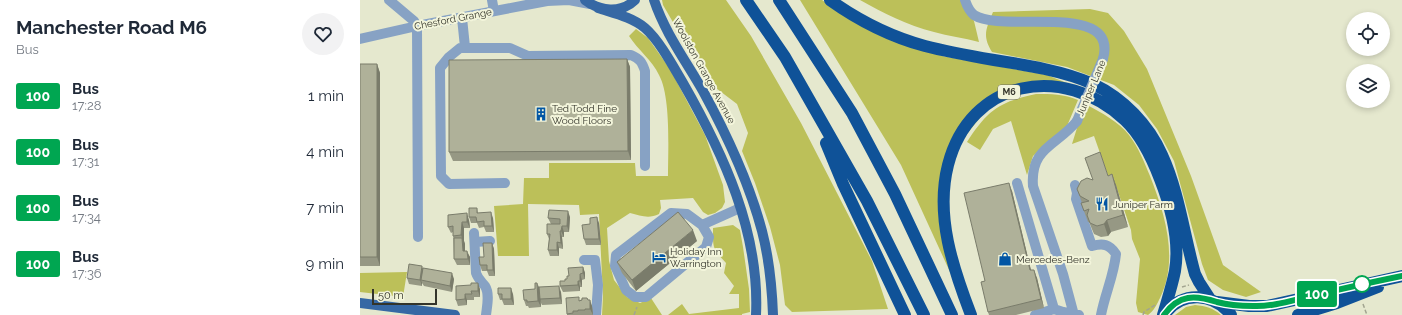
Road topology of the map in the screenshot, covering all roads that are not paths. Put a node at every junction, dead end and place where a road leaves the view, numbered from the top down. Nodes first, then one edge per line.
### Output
1 (389, 0) edge
2 (492, 0) edge
3 (548, 0) edge
4 (635, 0) edge
5 (654, 0) edge
6 (746, 0) edge
7 (779, 0) edge
8 (830, 0) edge
9 (964, 0) edge
10 (591, 4) edge
11 (494, 11) junction
12 (462, 18) junction
13 (416, 26) junction
14 (360, 39) edge
15 (465, 47) junction
16 (806, 94) junction
17 (645, 166) dead end
18 (505, 183) dead end
19 (1017, 183) dead end
20 (1075, 185) dead end
21 (740, 208) junction
22 (702, 225) junction
23 (418, 237) dead end
24 (490, 241) edge
25 (584, 260) dead end
26 (1402, 276) edge
27 (1214, 300) junction
28 (360, 303) edge
29 (1054, 309) junction
30 (1074, 314) edge
31 (455, 315) edge
32 (486, 315) edge
33 (596, 315) edge
34 (756, 315) edge
35 (773, 315) edge
36 (905, 315) edge
37 (924, 315) edge
38 (952, 315) edge
39 (971, 315) edge
40 (1035, 315) edge
41 (1079, 315) edge
42 (1101, 315) edge
43 (1163, 315) edge
44 (1231, 315) edge
45 (1298, 315) edge

1 - 13 street
2 - 11 street
3 - 10 street, Chesford Grange
3 - 11 street, Chesford Grange
4 - 10 main road
5 - 35 main road, Woolston Grange Avenue
6 - 16 highway
7 - 38 highway
8 - 27 highway
9 - 30 street, Juniper Lane, bridge
10 - 21 main road
11 - 12 street, Chesford Grange
12 - 13 street, Chesford Grange
12 - 15 street
13 - 14 street, Chesford Grange
13 - 23 street
15 - 17 street
15 - 18 street
16 - 36 highway
16 - 37 highway
19 - 29 street
20 - 42 street
21 - 22 street
21 - 34 main road
22 - 22 street
24 - 32 street
25 - 33 street
26 - 27 highway
26 - 45 highway
27 - 43 highway
27 - 44 highway
28 - 31 main road
29 - 30 street
29 - 40 street
30 - 41 street
39 - 43 highway, M6

